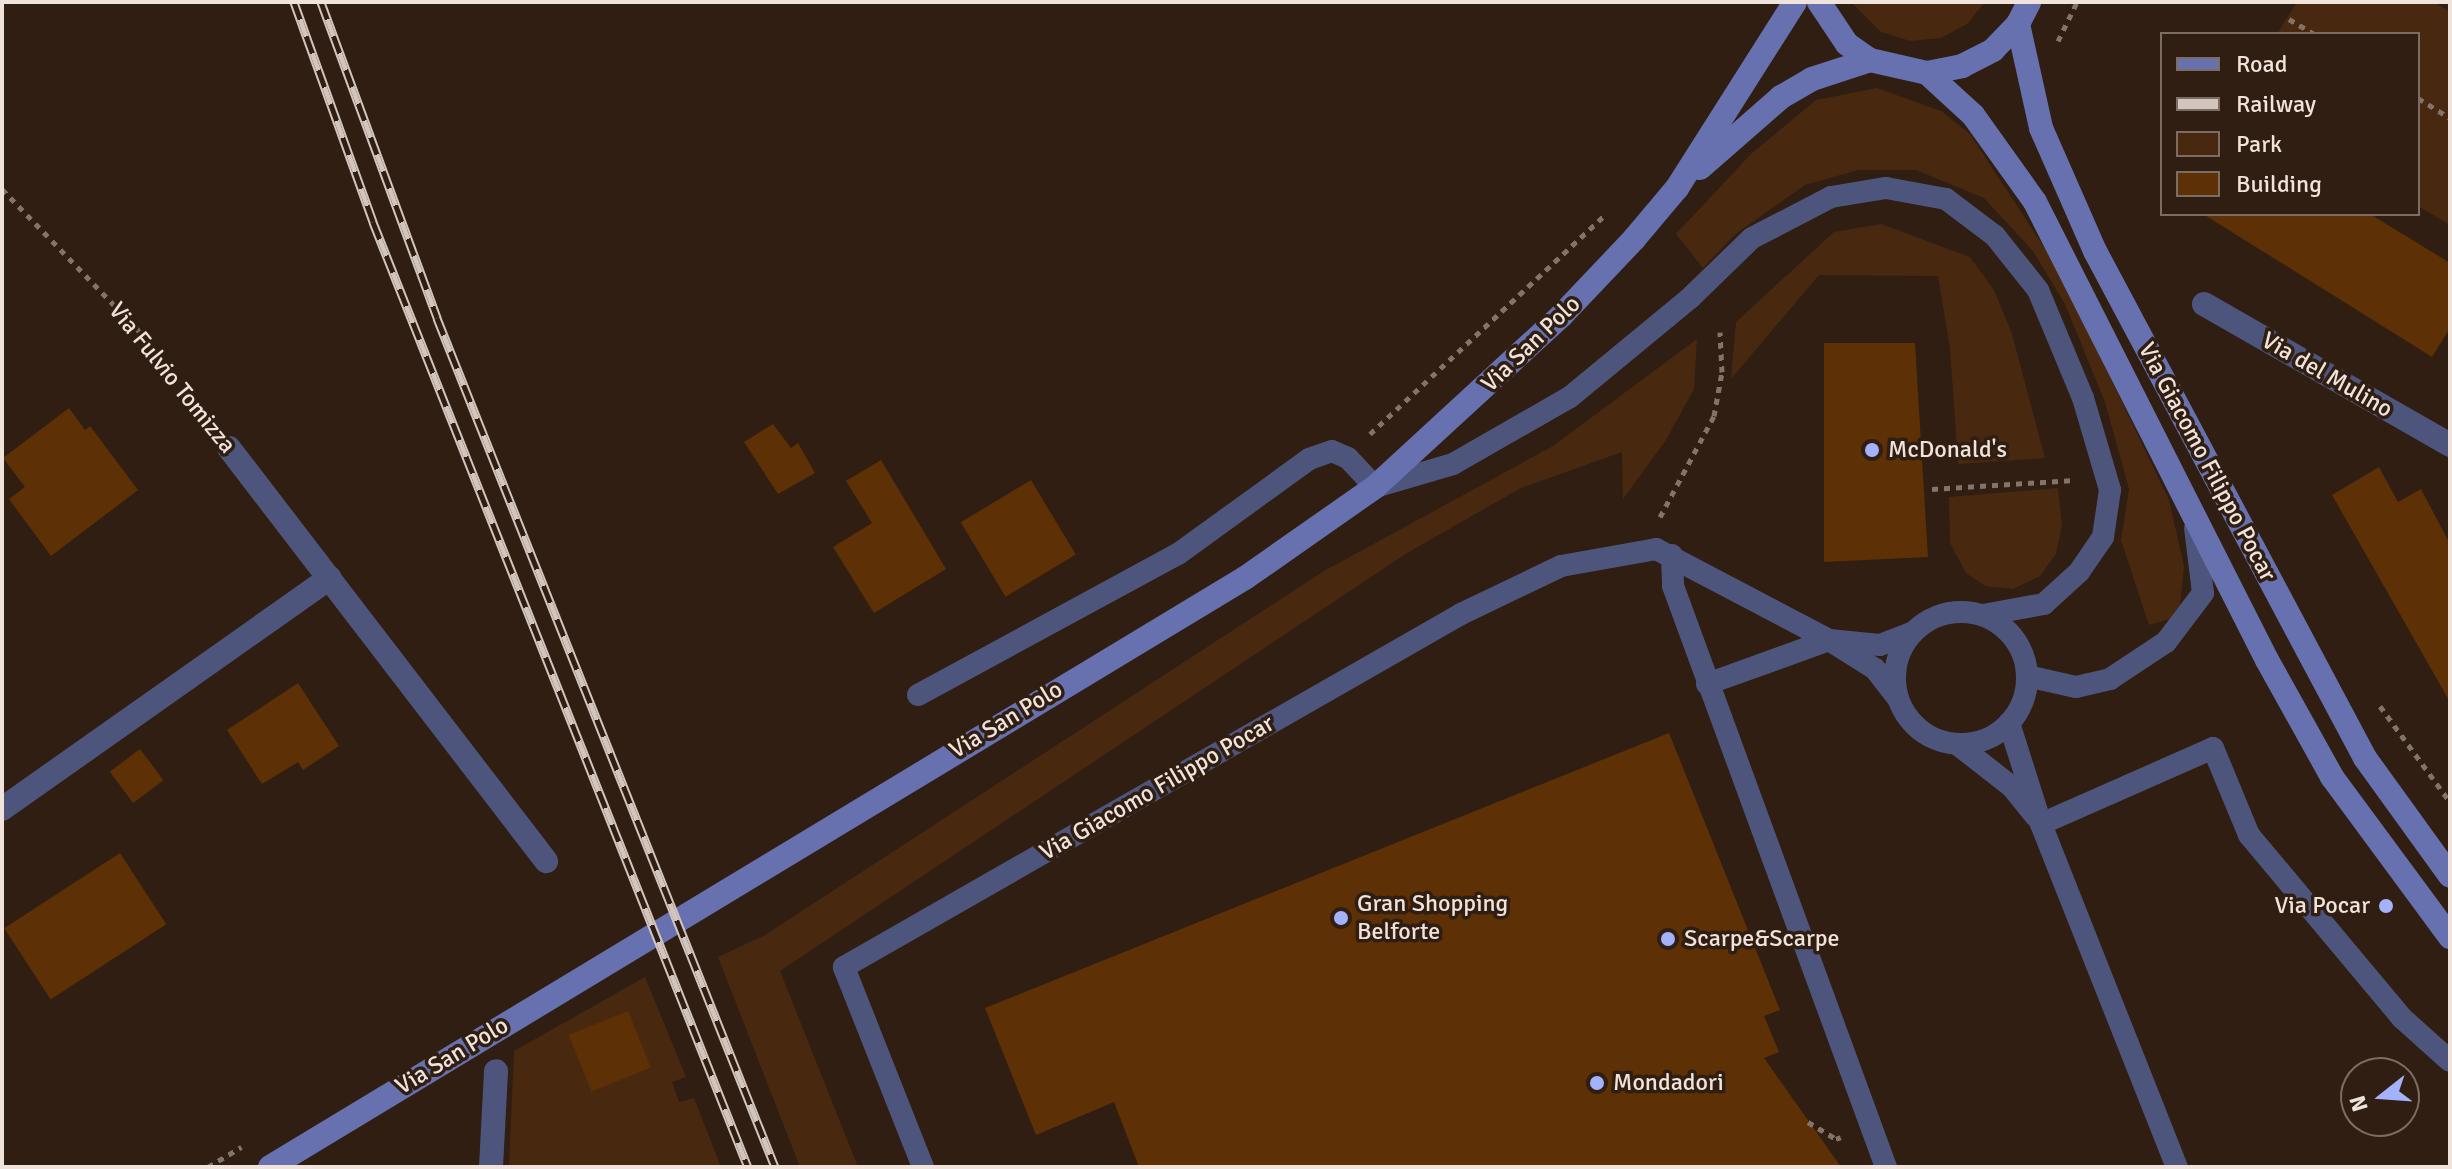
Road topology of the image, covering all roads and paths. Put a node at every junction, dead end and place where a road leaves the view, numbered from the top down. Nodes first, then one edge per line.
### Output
1 (1795, 2) edge
2 (1819, 2) edge
3 (2029, 2) edge
4 (2289, 19) dead end
5 (2018, 24) junction
6 (2311, 32) edge
7 (1870, 60) junction
8 (1927, 73) junction
9 (2420, 99) edge
10 (2450, 118) edge
11 (1677, 188) junction
12 (2, 189) edge
13 (1616, 203) dead end
14 (2204, 304) dead end
15 (1720, 332) dead end
16 (1383, 420) dead end
17 (2450, 445) edge
18 (229, 448) joint
19 (2106, 478) junction
20 (1375, 487) junction
21 (1932, 489) dead end
22 (2181, 489) junction
23 (1643, 550) junction
24 (1672, 555) junction
25 (330, 578) junction
26 (1983, 615) junction
27 (1912, 633) junction
28 (1829, 640) junction
29 (2027, 676) junction
30 (1707, 684) junction
31 (918, 695) dead end
32 (1898, 698) junction
33 (2009, 723) junction
34 (1957, 744) junction
35 (2, 809) edge
36 (2041, 824) junction
37 (546, 861) dead end
38 (2450, 876) edge
39 (2450, 937) edge
40 (2450, 1061) edge
41 (496, 1071) dead end
42 (270, 1167) edge
43 (491, 1167) edge
44 (923, 1167) edge
45 (1886, 1167) edge
46 (2177, 1167) edge

1 - 11 main road, Via San Polo
2 - 7 main road
3 - 5 main road
4 - 6 path
5 - 8 main road
5 - 38 main road, Via Giacomo Filippo Pocar
7 - 8 main road
7 - 11 main road, Via San Polo
8 - 22 main road, Via Giacomo Filippo Pocar
9 - 10 path
11 - 20 main road, Via San Polo
12 - 18 path, Via Fulvio Tomizza
13 - 16 path
14 - 17 street, Via del Mulino
15 - 23 path
18 - 25 street, Via Fulvio Tomizza
19 - 20 lane
19 - 21 path
19 - 26 lane
20 - 31 lane
20 - 42 main road, Via San Polo
22 - 29 lane, Via Giacomo Filippo Pocar
22 - 39 main road, Via Giacomo Filippo Pocar
23 - 24 lane, Via Giacomo Filippo Pocar
23 - 44 lane, Via Giacomo Filippo Pocar
24 - 28 lane, Via Giacomo Filippo Pocar
24 - 30 lane
25 - 35 street
25 - 37 street, Via Fulvio Tomizza
26 - 27 lane
26 - 29 lane
27 - 28 lane
27 - 32 lane
28 - 30 lane
28 - 32 lane, Via Giacomo Filippo Pocar
29 - 33 lane
30 - 45 lane
32 - 34 lane
33 - 34 lane
33 - 36 lane
34 - 36 lane
36 - 40 lane
36 - 46 lane
41 - 43 street

